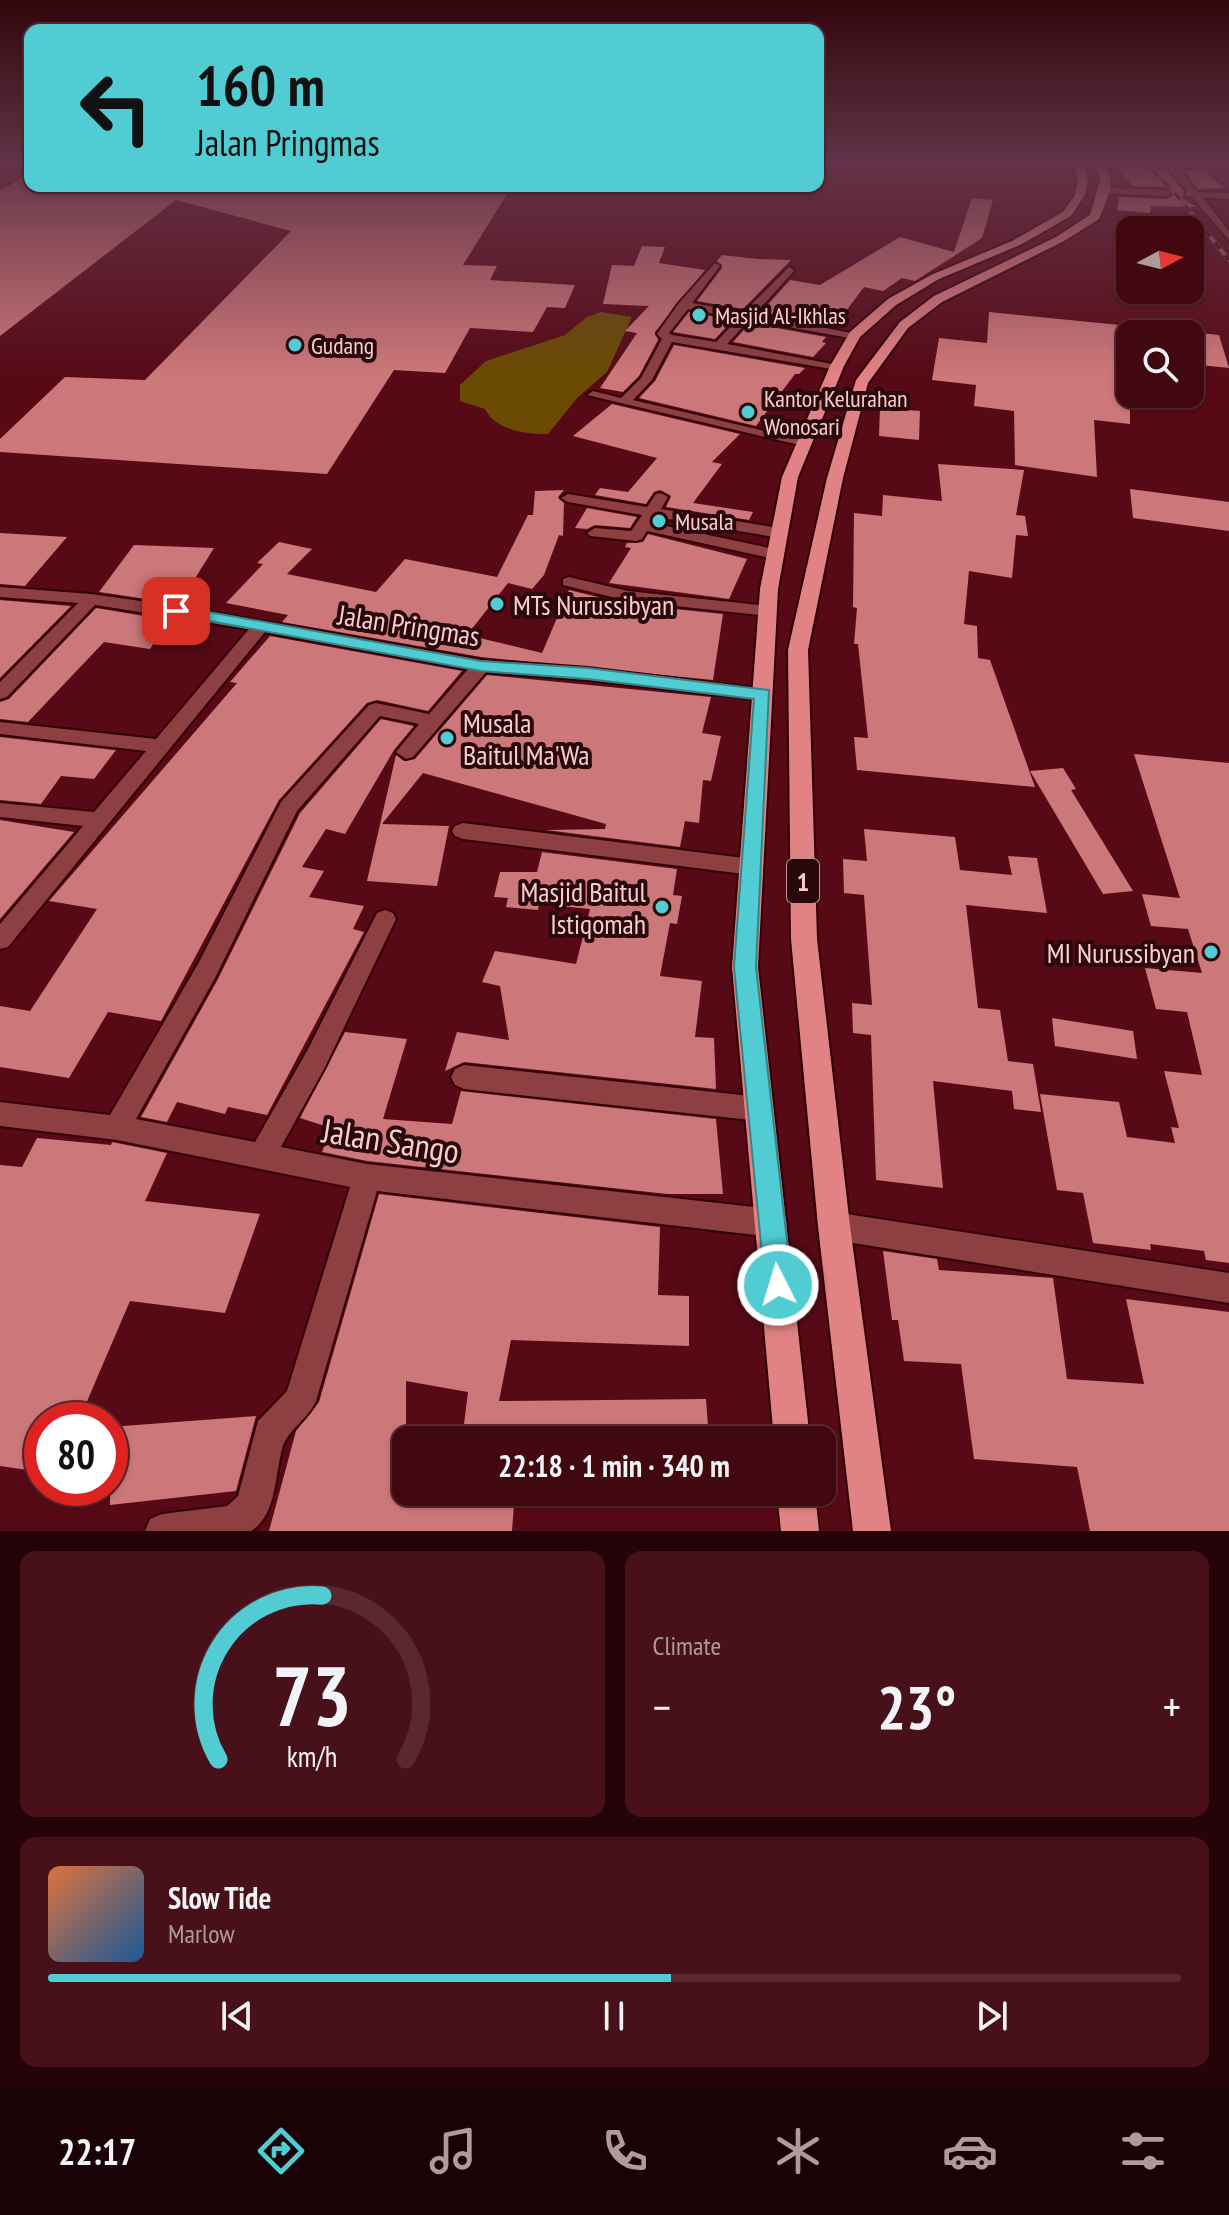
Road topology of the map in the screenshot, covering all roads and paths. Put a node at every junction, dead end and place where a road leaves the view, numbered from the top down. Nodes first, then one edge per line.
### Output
1 (1038, 230) edge
2 (1074, 230) edge
3 (715, 266) dead end
4 (789, 270) dead end
5 (683, 305) junction
6 (746, 314) junction
7 (855, 335) junction
8 (668, 338) junction
9 (721, 344) dead end
10 (837, 366) junction
11 (593, 395) dead end
12 (624, 402) junction
13 (803, 444) junction
14 (661, 497) dead end
15 (568, 498) dead end
16 (647, 519) junction
17 (595, 533) dead end
18 (777, 544) junction
19 (569, 582) dead end
20 (0, 592) edge
21 (91, 599) junction
22 (768, 611) junction
23 (259, 628) junction
24 (481, 666) junction
25 (0, 693) edge
26 (763, 694) junction
27 (433, 721) junction
28 (0, 728) edge
29 (163, 746) junction
30 (406, 752) dead end
31 (0, 810) edge
32 (98, 820) junction
33 (463, 831) dead end
34 (752, 867) junction
35 (385, 919) dead end
36 (0, 940) edge
37 (464, 1077) dead end
38 (760, 1109) junction
39 (0, 1114) edge
40 (117, 1128) junction
41 (263, 1154) junction
42 (367, 1177) junction
43 (773, 1223) junction
44 (834, 1226) junction
45 (1229, 1288) edge
46 (791, 1426) edge
47 (797, 1506) edge
48 (162, 1531) edge
49 (800, 1531) edge
50 (872, 1531) edge

1 - 7 highway, 1
2 - 44 highway, 1
3 - 5 street
4 - 6 street
5 - 6 street
5 - 8 street
6 - 7 street
6 - 9 street
7 - 10 highway, 1
8 - 10 street
8 - 12 street
10 - 13 highway, 1
11 - 12 street
12 - 13 street
13 - 18 highway, 1
14 - 16 street
15 - 16 street
16 - 17 street
16 - 18 street
18 - 22 highway, 1
19 - 22 street
20 - 21 street, Jalan Pringmas
21 - 23 street, Jalan Pringmas
21 - 25 street
22 - 26 highway, 1
23 - 24 street, Jalan Pringmas
23 - 29 street
24 - 26 street, Jalan Pringmas
24 - 27 street
26 - 34 highway, 1
27 - 30 street
27 - 40 street
28 - 29 street
29 - 32 street
31 - 32 street
32 - 36 street
33 - 34 street
34 - 38 highway, 1
35 - 41 street
37 - 38 street
38 - 43 highway, 1
39 - 40 street, Jalan Sango
40 - 41 street, Jalan Sango
41 - 42 street, Jalan Sango
42 - 43 street, Jalan Sango
42 - 48 street
43 - 46 highway, 1
44 - 45 street
44 - 50 highway, 1
47 - 49 highway

